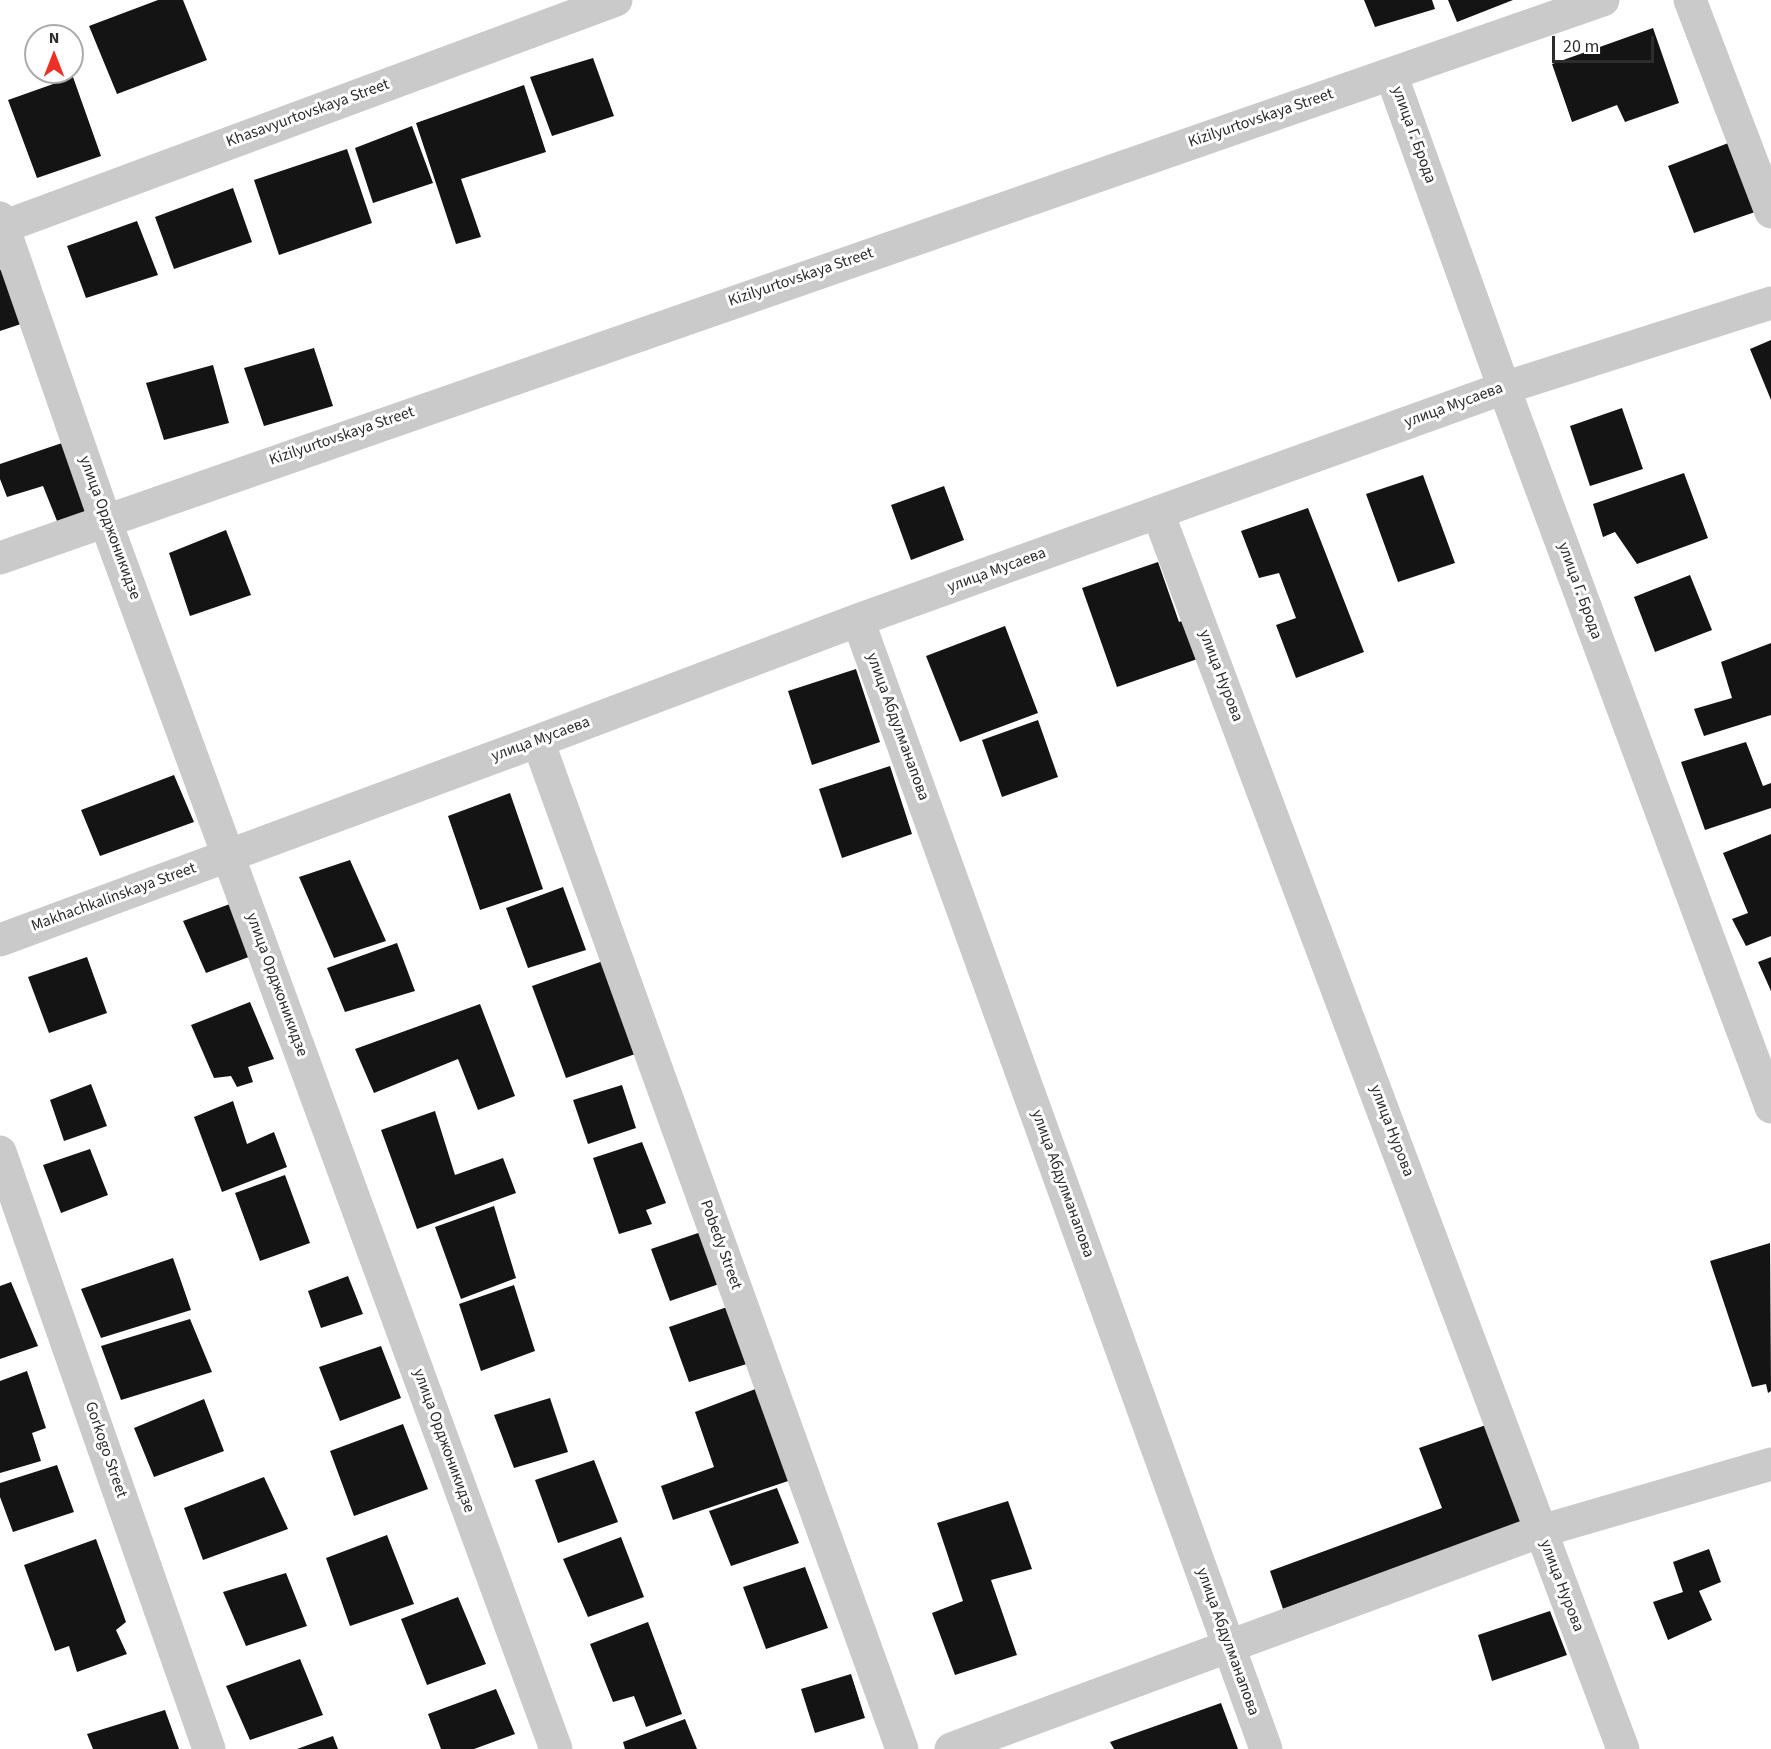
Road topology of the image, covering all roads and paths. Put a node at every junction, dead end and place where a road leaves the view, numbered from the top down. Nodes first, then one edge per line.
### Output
1 (616, 0) edge
2 (1603, 0) edge
3 (1690, 0) edge
4 (1391, 74) junction
5 (1771, 212) edge
6 (1, 225) edge
7 (1771, 303) edge
8 (1504, 388) junction
9 (1158, 513) junction
10 (105, 520) junction
11 (0, 558) edge
12 (858, 620) junction
13 (538, 741) junction
14 (228, 855) junction
15 (0, 940) edge
16 (1771, 1107) edge
17 (0, 1152) edge
18 (1771, 1464) edge
19 (1541, 1531) junction
20 (1228, 1646) junction
21 (209, 1749) edge
22 (556, 1749) edge
23 (902, 1749) edge
24 (951, 1749) edge
25 (1266, 1749) edge
26 (1623, 1749) edge

1 - 6 street, Khasavyurtovskaya Street
2 - 4 street, Kizilyurtovskaya Street
3 - 5 street
4 - 8 street, улица Г. Брода
4 - 10 street, Kizilyurtovskaya Street
6 - 10 street, улица Орджоникидзе
7 - 8 street, улица Мусаева
8 - 9 street, улица Мусаева
8 - 16 street, улица Г. Брода
9 - 12 street, улица Мусаева
9 - 19 street, улица Нурова
10 - 11 street, Kizilyurtovskaya Street
10 - 14 street, улица Орджоникидзе
12 - 13 street, улица Мусаева
12 - 20 street, улица Абдулманапова
13 - 14 street, улица Мусаева
13 - 23 street, Pobedy Street
14 - 15 street, Makhachkalinskaya Street
14 - 22 street, улица Орджоникидзе
17 - 21 street, Gorkogo Street
18 - 19 street
19 - 20 street
19 - 26 street, улица Нурова
20 - 24 street
20 - 25 street, улица Абдулманапова

